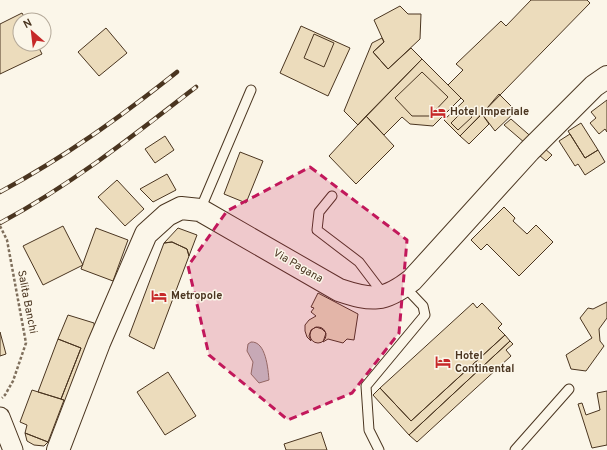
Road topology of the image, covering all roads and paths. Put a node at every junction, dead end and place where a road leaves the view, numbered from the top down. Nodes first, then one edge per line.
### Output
1 (607, 76) edge
2 (251, 90) dead end
3 (332, 196) dead end
4 (200, 210) junction
5 (0, 226) edge
6 (404, 286) junction
7 (385, 296) junction
8 (569, 389) dead end
9 (0, 399) edge
10 (0, 417) edge
11 (13, 450) edge
12 (58, 450) edge
13 (379, 450) edge
14 (515, 450) edge

1 - 6 main road, Via Pagana
2 - 4 lane
3 - 7 lane
4 - 7 main road, Via Pagana
4 - 12 main road, Via Pagana
5 - 9 path, Salita Banchi
6 - 7 main road, Via Pagana
6 - 13 lane
8 - 14 lane
10 - 11 street

